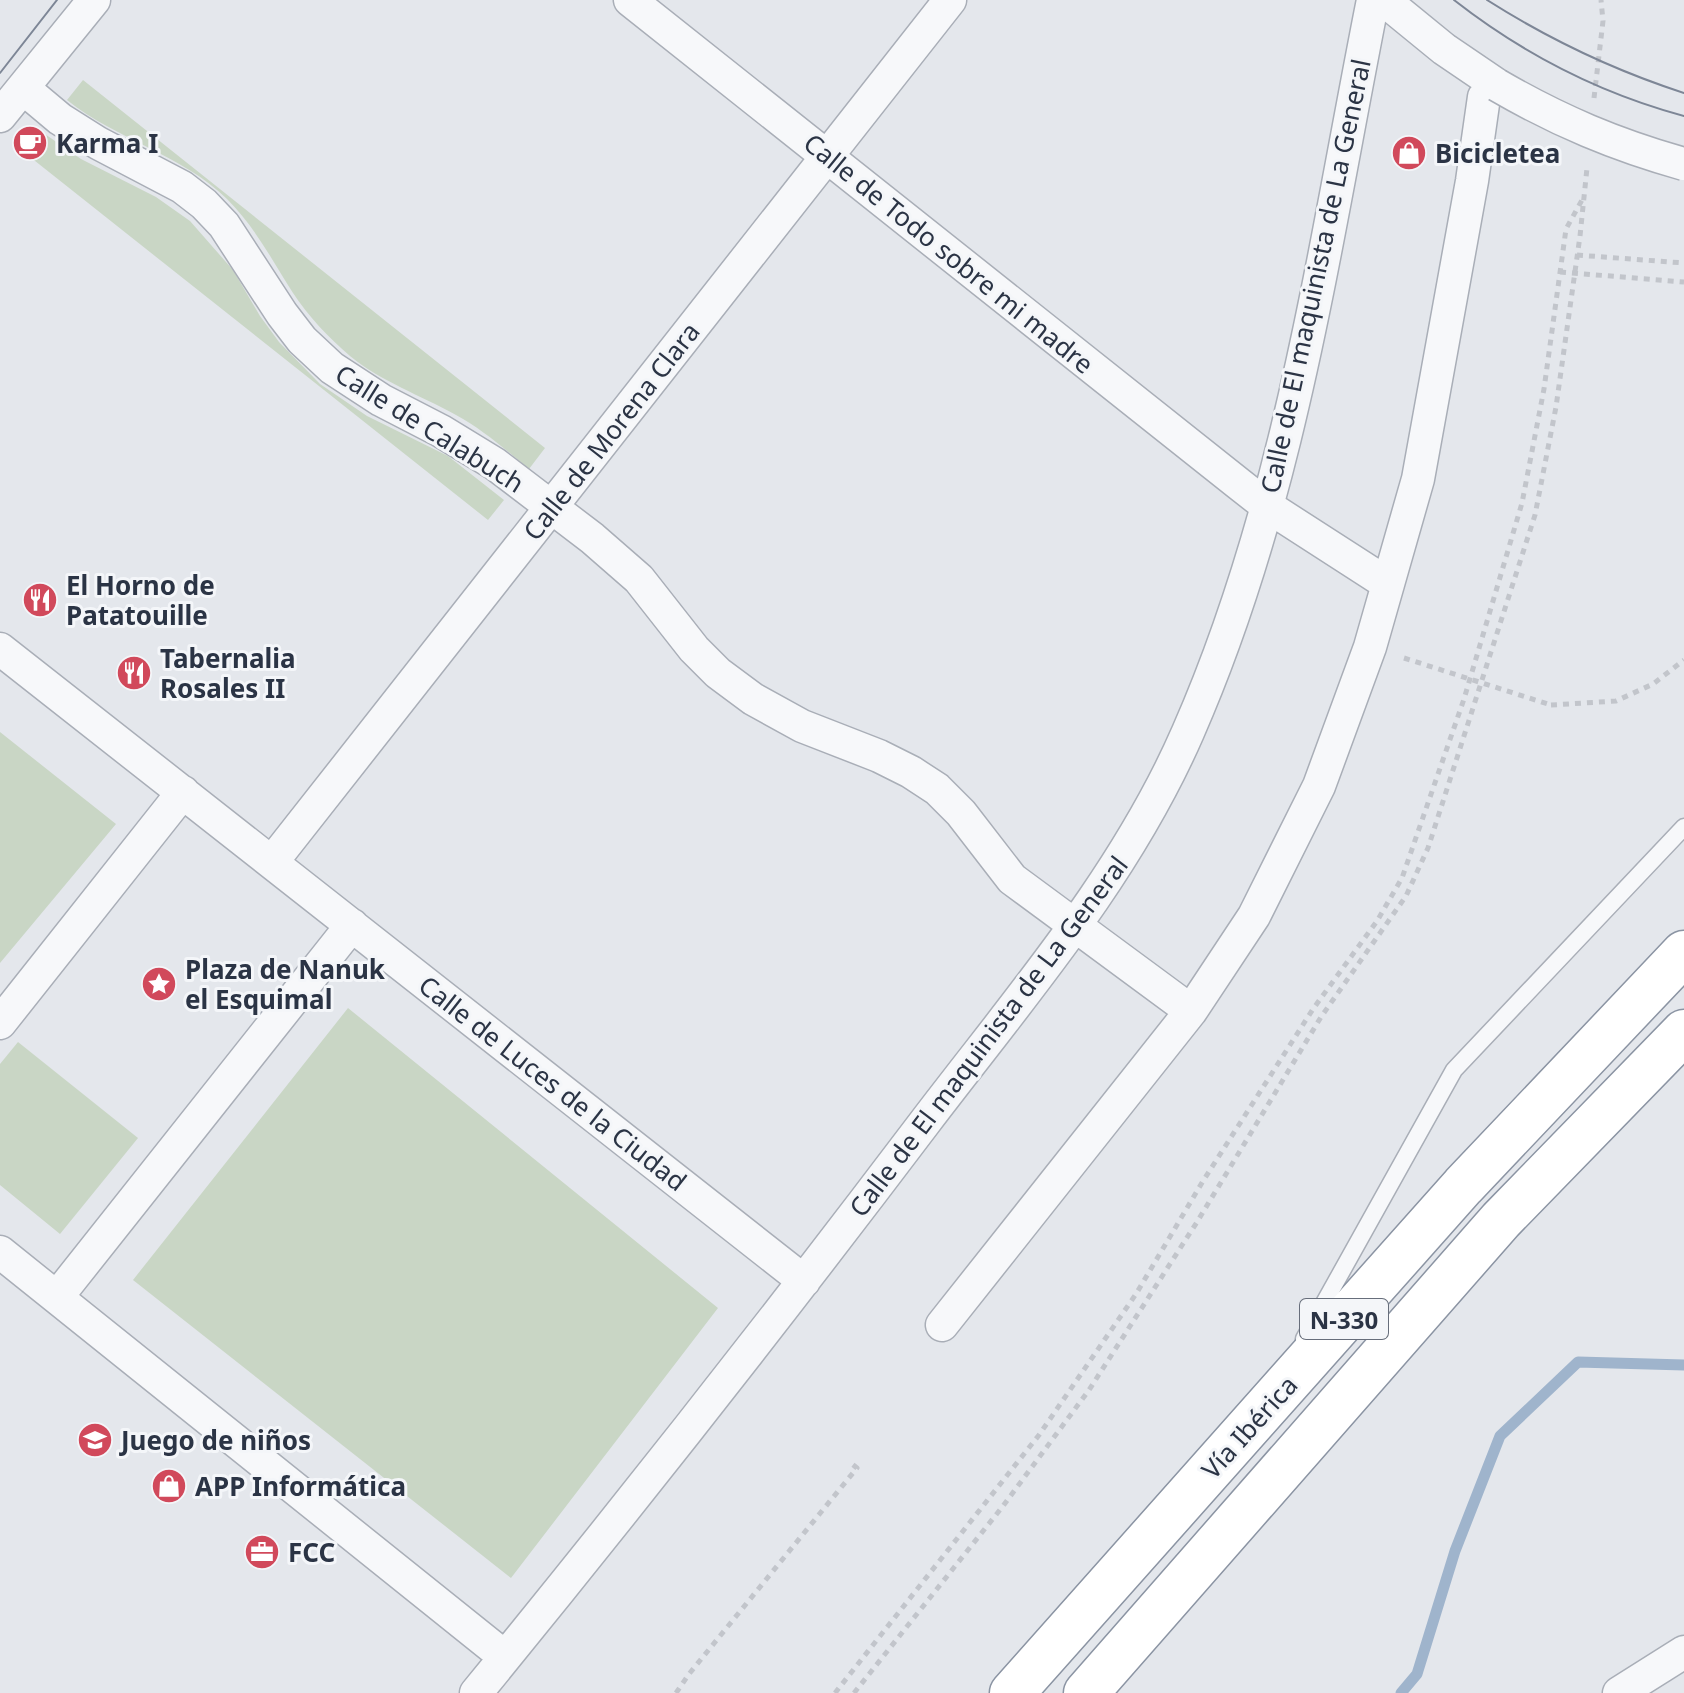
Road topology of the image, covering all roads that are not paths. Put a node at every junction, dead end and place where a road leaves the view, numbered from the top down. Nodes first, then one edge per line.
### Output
1 (94, 0) edge
2 (630, 0) edge
3 (950, 0) edge
4 (1373, 0) edge
5 (1384, 0) edge
6 (23, 88) junction
7 (1491, 91) junction
8 (0, 116) edge
9 (827, 156) junction
10 (1684, 164) edge
11 (1267, 506) junction
12 (552, 507) junction
13 (1388, 584) junction
14 (0, 649) edge
15 (183, 792) junction
16 (1684, 827) edge
17 (272, 862) junction
18 (352, 925) junction
19 (1074, 927) junction
20 (1684, 953) edge
21 (1191, 1011) junction
22 (0, 1023) edge
23 (1684, 1032) edge
24 (0, 1252) edge
25 (804, 1281) junction
26 (57, 1297) junction
27 (942, 1325) dead end
28 (1270, 1403) junction
29 (1684, 1652) edge
30 (505, 1657) junction
31 (476, 1693) edge
32 (1012, 1693) edge
33 (1086, 1693) edge
34 (1619, 1693) edge

1 - 6 street
2 - 9 street, Calle de Todo sobre mi madre
3 - 9 street, Calle de Morena Clara
4 - 11 street, Calle de El maquinista de La General
5 - 7 street
6 - 8 street
6 - 12 street, Calle de Calabuch
7 - 10 street, bridge
7 - 13 street
9 - 11 street, Calle de Todo sobre mi madre
9 - 12 street, Calle de Morena Clara
11 - 13 street, Calle de Todo sobre mi madre
11 - 19 street, Calle de El maquinista de La General
12 - 17 street, Calle de Morena Clara
12 - 19 street, Calle de Calabuch
13 - 21 street
14 - 15 street, Calle de Luces de la Ciudad
15 - 17 street, Calle de Luces de la Ciudad
15 - 22 street
16 - 28 lane
17 - 18 street, Calle de Luces de la Ciudad
18 - 25 street, Calle de Luces de la Ciudad
18 - 26 street
19 - 21 street, Calle de Calabuch
19 - 25 street, Calle de El maquinista de La General
20 - 28 highway, Vía Ibérica / N-330
21 - 27 street
23 - 33 highway, Vía Ibérica / N-330
24 - 26 street
25 - 30 street, Calle de El maquinista de La General
26 - 30 street
28 - 32 highway, Vía Ibérica / N-330
29 - 34 street
30 - 31 street, Calle de El maquinista de La General

